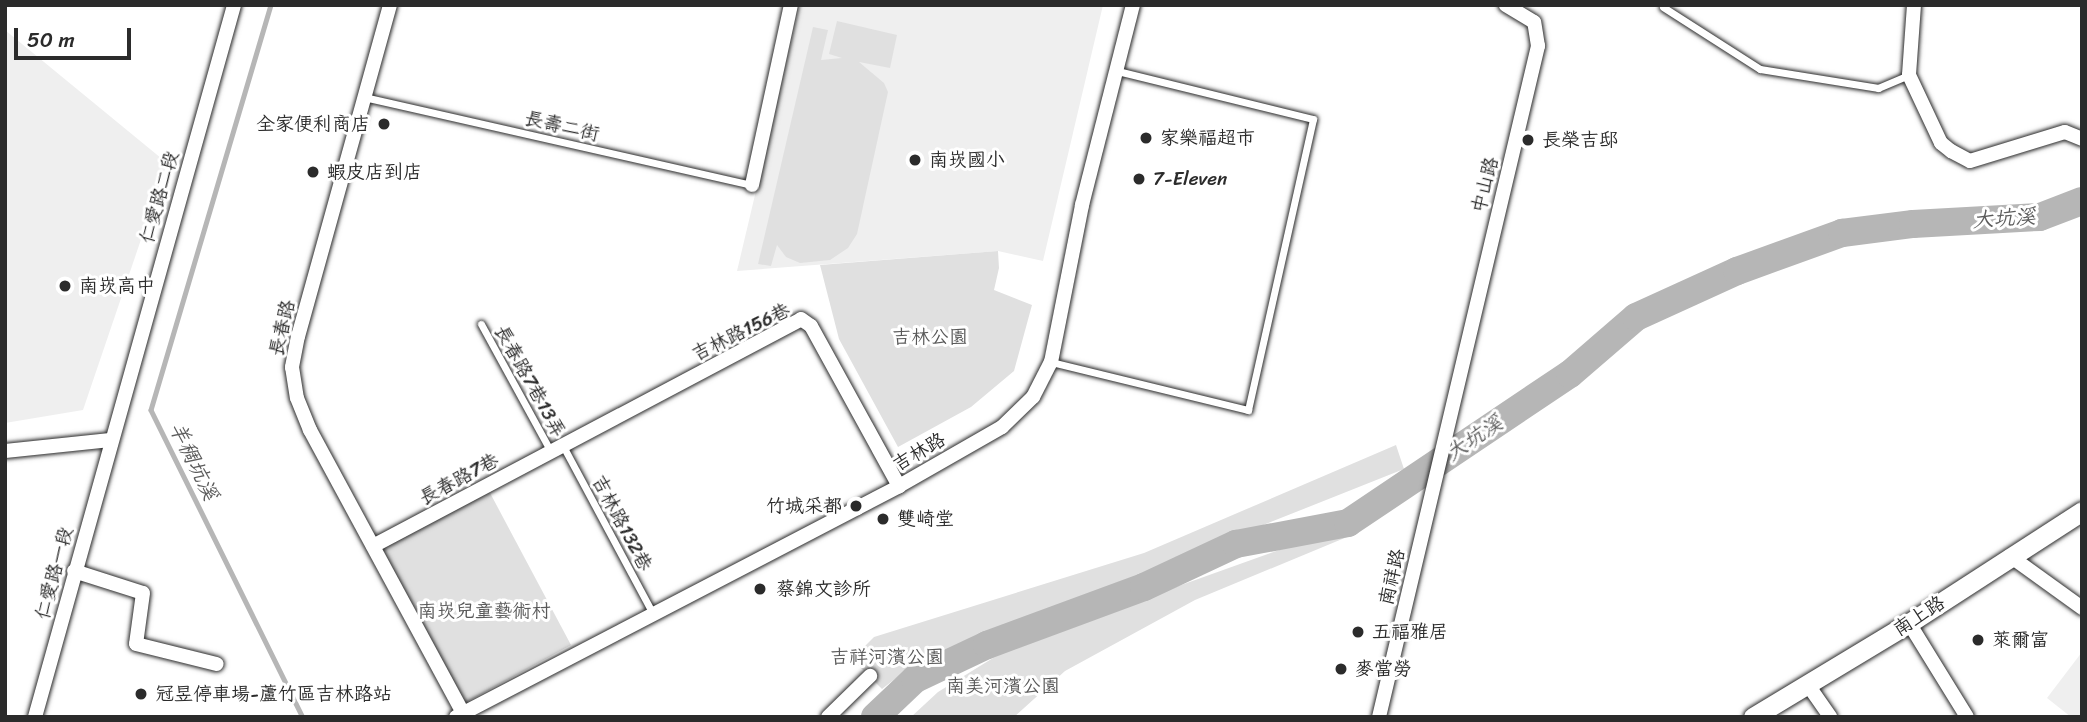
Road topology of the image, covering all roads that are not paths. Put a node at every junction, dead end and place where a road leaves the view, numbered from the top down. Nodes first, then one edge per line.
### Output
1 (234, 5) edge
2 (390, 5) edge
3 (791, 5) edge
4 (1133, 5) edge
5 (1506, 5) edge
6 (1914, 5) edge
7 (1663, 7) dead end
8 (1117, 71) junction
9 (1909, 75) junction
10 (364, 97) junction
11 (2082, 139) edge
12 (752, 185) joint
13 (481, 324) dead end
14 (1051, 362) junction
15 (110, 440) junction
16 (557, 449) junction
17 (5, 452) edge
18 (899, 486) junction
19 (2082, 511) edge
20 (1423, 528) joint
21 (373, 546) junction
22 (2010, 556) junction
23 (74, 571) junction
24 (2082, 608) edge
25 (653, 614) junction
26 (1909, 623) junction
27 (217, 664) dead end
28 (870, 676) dead end
29 (1808, 685) junction
30 (459, 715) edge
31 (35, 717) edge
32 (828, 717) edge
33 (1379, 717) edge
34 (1753, 717) edge
35 (1830, 717) edge
36 (1967, 717) edge

1 - 15 street, 仁愛路二段
2 - 10 street, 長春路
3 - 12 street
4 - 8 street, 吉林路
5 - 20 street, 中山路
6 - 9 street
7 - 9 lane
8 - 14 street, 吉林路
8 - 14 lane
9 - 11 street
10 - 12 lane, 長壽二街
10 - 21 street, 長春路
13 - 16 lane, 長春路7巷13弄
14 - 18 street, 吉林路
15 - 17 street
15 - 23 street, 仁愛路一段
16 - 18 street, 吉林路156巷
16 - 21 street, 長春路7巷
16 - 25 lane, 吉林路132巷
18 - 25 street, 吉林路
19 - 22 street, 南上路
20 - 33 street, 南祥路
21 - 30 street, 長春路
22 - 24 street
22 - 26 street, 南上路
23 - 27 street
23 - 31 street, 仁愛路一段
25 - 30 street, 吉林路
26 - 29 street, 南上路
26 - 36 street
28 - 32 street
29 - 34 street, 南上路
29 - 35 street

